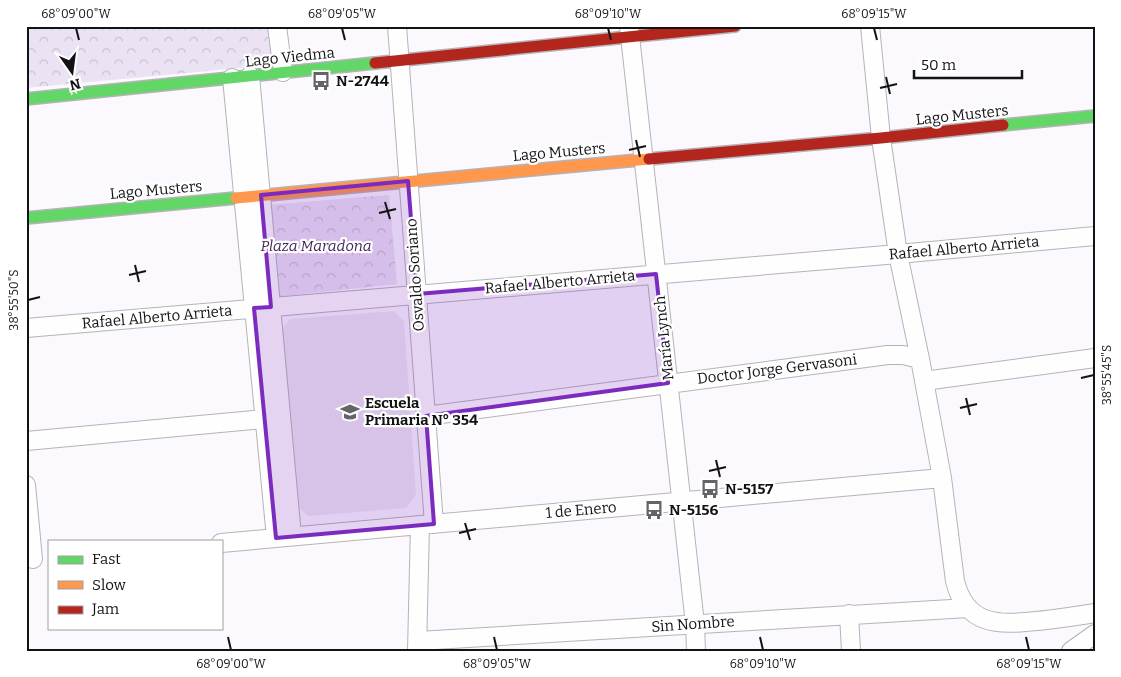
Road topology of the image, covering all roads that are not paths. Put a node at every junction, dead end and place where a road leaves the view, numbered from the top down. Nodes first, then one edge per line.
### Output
1 (278, 26) edge
2 (397, 26) edge
3 (736, 26) edge
4 (870, 26) edge
5 (630, 32) edge
6 (400, 60) junction
7 (283, 72) junction
8 (250, 76) junction
9 (232, 78) junction
10 (26, 98) edge
11 (1095, 116) edge
12 (881, 138) junction
13 (644, 159) junction
14 (408, 181) junction
15 (261, 195) junction
16 (243, 197) junction
17 (26, 218) edge
18 (1095, 236) edge
19 (898, 254) junction
20 (656, 274) junction
21 (417, 294) junction
22 (262, 308) junction
23 (26, 328) edge
24 (1095, 358) edge
25 (920, 359) junction
26 (924, 381) junction
27 (668, 384) junction
28 (426, 416) junction
29 (265, 419) junction
30 (26, 441) edge
31 (942, 478) junction
32 (26, 485) edge
33 (681, 502) junction
34 (427, 524) junction
35 (284, 537) junction
36 (222, 542) edge
37 (36, 559) edge
38 (968, 608) junction
39 (1095, 613) edge
40 (849, 614) junction
41 (695, 624) junction
42 (1095, 634) edge
43 (417, 646) edge
44 (696, 651) edge
45 (851, 651) edge
46 (1071, 651) edge

1 - 7 street
2 - 6 street, Osvaldo Soriano
3 - 5 street, Lago Viedma
4 - 12 street
5 - 6 street, Lago Viedma
5 - 13 street, María Lynch
6 - 7 street, Lago Viedma
6 - 14 street, Osvaldo Soriano
7 - 8 street, Lago Viedma
8 - 9 street, Lago Viedma
8 - 15 street
9 - 10 street, Lago Viedma
9 - 16 street
11 - 12 street, Lago Musters
12 - 13 street, Lago Musters
12 - 19 street
13 - 14 street, Lago Musters
13 - 20 street, María Lynch
14 - 15 street, Lago Musters
14 - 21 street, Osvaldo Soriano
15 - 16 street, Lago Musters
15 - 22 street
16 - 17 street, Lago Musters
16 - 22 street
18 - 19 street, Rafael Alberto Arrieta
19 - 20 street, Rafael Alberto Arrieta
19 - 25 street
20 - 21 street, Rafael Alberto Arrieta
20 - 27 street, María Lynch
21 - 22 street, Rafael Alberto Arrieta
21 - 28 street, Osvaldo Soriano
22 - 23 street, Rafael Alberto Arrieta
22 - 29 street
22 - 35 street
24 - 26 street
25 - 26 street
25 - 27 street, Doctor Jorge Gervasoni
26 - 31 street
27 - 28 street, Doctor Jorge Gervasoni
27 - 33 street, María Lynch
28 - 34 street, Osvaldo Soriano
29 - 30 street
29 - 35 street
31 - 33 street, 1 de Enero
31 - 38 street
32 - 37 street
33 - 34 street, 1 de Enero
33 - 41 street, María Lynch
34 - 35 street, 1 de Enero
34 - 43 street, Osvaldo Soriano
35 - 36 street, 1 de Enero
38 - 39 street
38 - 40 street, Sin Nombre
40 - 41 street, Sin Nombre
40 - 45 street
41 - 43 street, Sin Nombre
41 - 44 street, María Lynch
42 - 46 street

